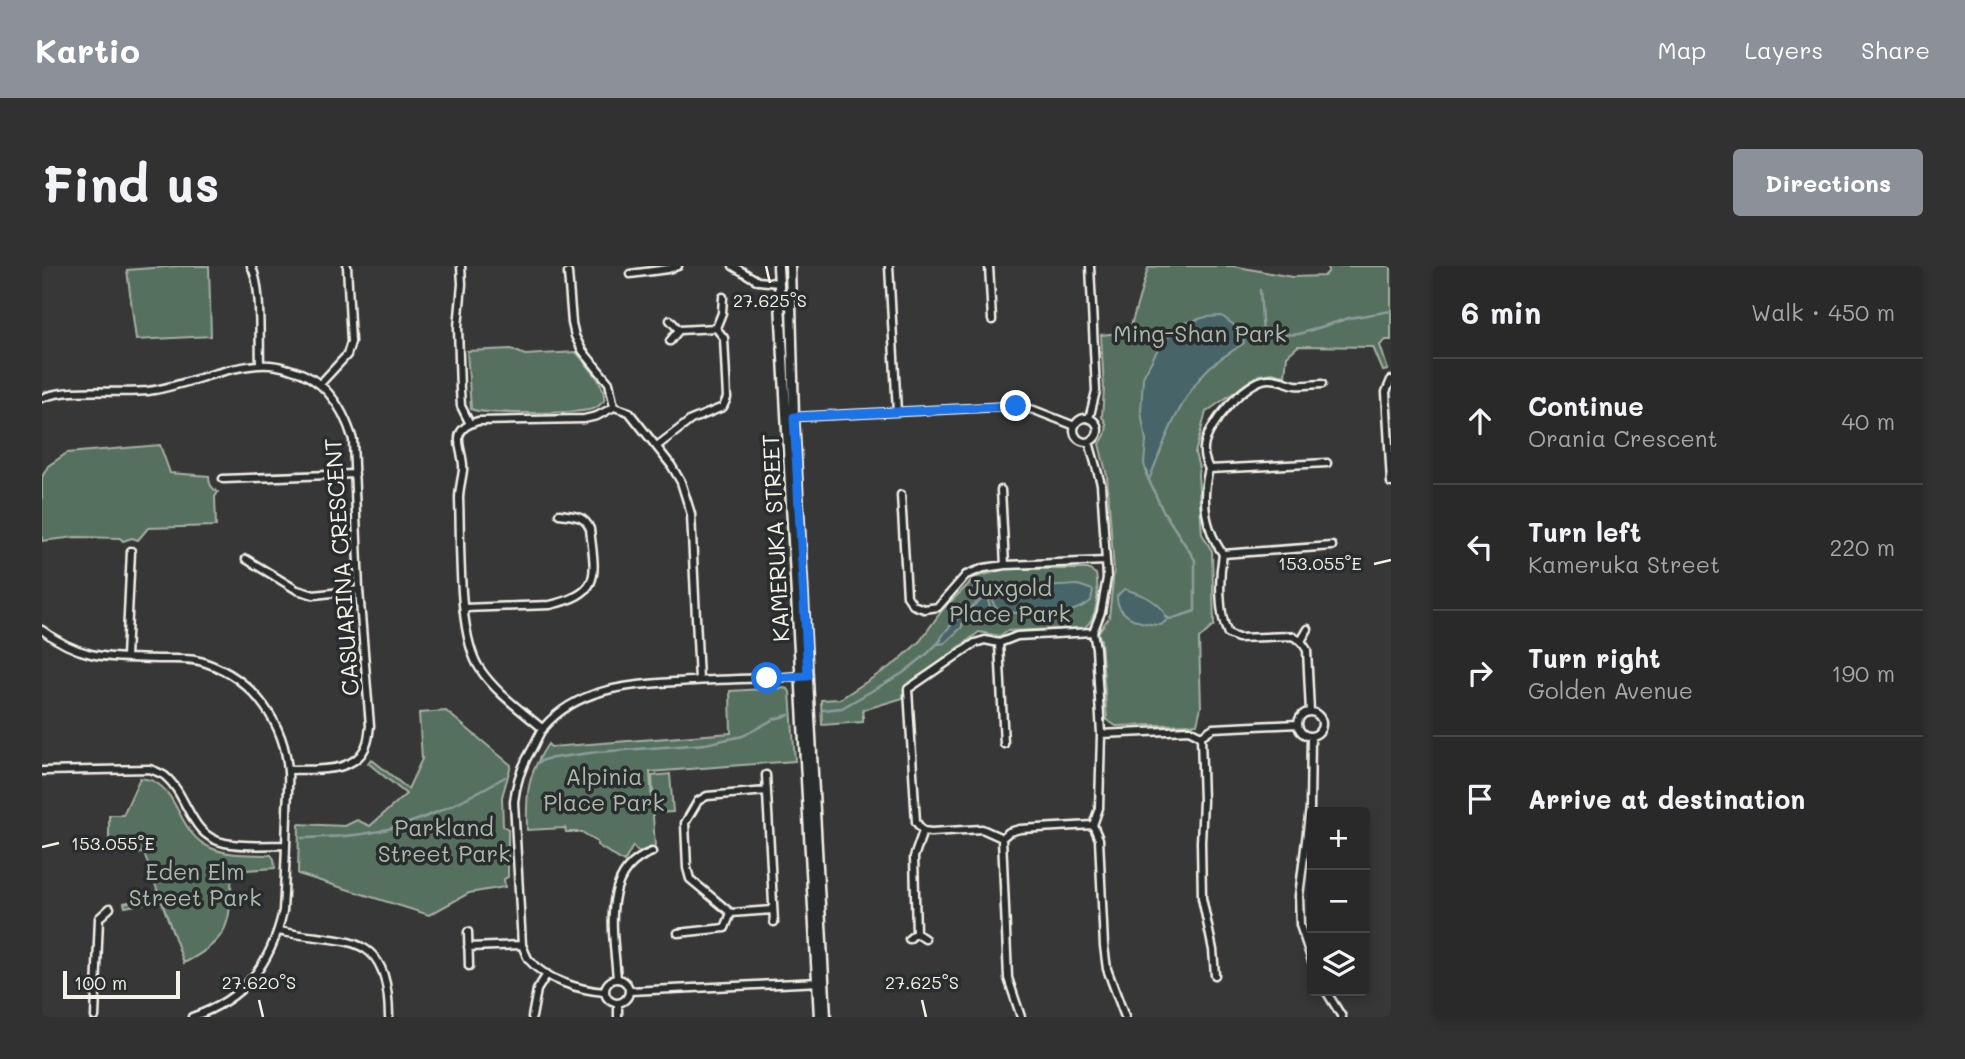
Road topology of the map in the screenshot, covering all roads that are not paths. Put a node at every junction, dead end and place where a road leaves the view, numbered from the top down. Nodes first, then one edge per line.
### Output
1 (251, 266) edge
2 (347, 266) edge
3 (461, 266) edge
4 (678, 266) edge
5 (733, 266) edge
6 (778, 266) edge
7 (789, 266) edge
8 (889, 266) edge
9 (989, 266) edge
10 (1090, 266) edge
11 (568, 273) dead end
12 (630, 274) dead end
13 (790, 282) junction
14 (779, 283) junction
15 (723, 297) dead end
16 (670, 320) dead end
17 (992, 320) dead end
18 (716, 328) junction
19 (679, 330) junction
20 (670, 341) dead end
21 (260, 364) junction
22 (1391, 380) edge
23 (321, 383) junction
24 (1322, 384) dead end
25 (42, 398) edge
26 (614, 407) junction
27 (897, 412) junction
28 (794, 417) junction
29 (1089, 419) junction
30 (470, 424) junction
31 (1075, 426) junction
32 (1090, 442) junction
33 (657, 446) junction
34 (1390, 451) edge
35 (1327, 463) dead end
36 (1209, 469) junction
37 (355, 474) junction
38 (223, 479) dead end
39 (1391, 483) edge
40 (1000, 490) dead end
41 (901, 495) dead end
42 (559, 514) dead end
43 (1332, 546) dead end
44 (131, 551) dead end
45 (1223, 554) junction
46 (246, 559) dead end
47 (1107, 561) junction
48 (1005, 565) junction
49 (359, 590) junction
50 (464, 608) junction
51 (1308, 629) dead end
52 (42, 630) edge
53 (1093, 632) junction
54 (1301, 640) junction
55 (999, 643) junction
56 (126, 657) junction
57 (805, 676) junction
58 (699, 680) junction
59 (1310, 712) junction
60 (1298, 724) junction
61 (543, 729) junction
62 (1101, 734) junction
63 (1201, 736) junction
64 (1311, 736) junction
65 (1004, 744) dead end
66 (288, 770) junction
67 (42, 771) edge
68 (766, 775) dead end
69 (767, 791) junction
70 (1093, 825) junction
71 (923, 831) junction
72 (1002, 838) junction
73 (286, 845) junction
74 (652, 852) dead end
75 (110, 908) dead end
76 (773, 910) junction
77 (731, 913) junction
78 (774, 922) dead end
79 (279, 930) junction
80 (467, 932) dead end
81 (678, 933) dead end
82 (916, 933) junction
83 (909, 939) dead end
84 (925, 939) dead end
85 (522, 945) junction
86 (1307, 946) edge
87 (468, 947) junction
88 (469, 966) dead end
89 (547, 974) junction
90 (1215, 975) dead end
91 (617, 979) junction
92 (821, 982) junction
93 (630, 991) junction
94 (605, 992) junction
95 (1329, 996) edge
96 (618, 1004) junction
97 (95, 1017) edge
98 (192, 1017) edge
99 (389, 1017) edge
100 (532, 1017) edge
101 (618, 1017) edge
102 (819, 1017) edge
103 (826, 1017) edge
104 (1021, 1017) edge
105 (1125, 1017) edge
106 (1342, 1017) edge

1 - 21 street
2 - 23 street
3 - 30 street
4 - 12 street
5 - 14 street
6 - 14 street, KAMERUKA STREET
7 - 13 street, KAMERUKA STREET
8 - 27 street
9 - 17 street
10 - 29 street
11 - 26 street
13 - 14 street
13 - 28 street, KAMERUKA STREET
14 - 57 street, KAMERUKA STREET
15 - 18 street
16 - 19 street
18 - 19 street
18 - 33 street
19 - 20 street
21 - 23 street, CASUARINA CRESCENT
21 - 25 street, CASUARINA CRESCENT
22 - 34 street
23 - 37 street, CASUARINA CRESCENT
24 - 36 street
26 - 30 street
26 - 33 street
27 - 28 street
27 - 31 street
28 - 57 street, KAMERUKA STREET
29 - 31 street
29 - 32 street
30 - 50 street
31 - 32 street
32 - 47 street
33 - 58 street
34 - 39 street
35 - 36 street
36 - 45 street
37 - 38 street
37 - 49 street, CASUARINA CRESCENT
40 - 48 street
41 - 48 street
42 - 50 street
43 - 45 street
44 - 56 street
45 - 54 street
46 - 49 street
47 - 48 street
47 - 53 street
49 - 66 street, CASUARINA CRESCENT
50 - 61 street
51 - 54 street
52 - 56 street
53 - 55 street
53 - 62 street
54 - 59 street
55 - 65 street
55 - 71 street
56 - 66 street
57 - 58 street
57 - 92 street, KAMERUKA STREET
58 - 61 street
59 - 60 street
59 - 64 street
60 - 63 street
60 - 64 street
61 - 85 street
62 - 63 street
62 - 70 street
63 - 90 street
64 - 86 street
66 - 73 street
67 - 73 street
68 - 69 street
69 - 76 street
69 - 77 street
70 - 72 street
70 - 105 street
71 - 72 street
71 - 82 street
72 - 104 street
73 - 79 street
74 - 91 street
75 - 97 street
76 - 77 street
76 - 78 street
77 - 81 street
79 - 98 street
79 - 99 street
80 - 87 street
82 - 83 street
82 - 84 street
85 - 87 street
85 - 89 street
87 - 88 street
89 - 94 street
89 - 100 street
91 - 93 street
91 - 94 street
92 - 93 street
92 - 102 street, KAMERUKA STREET
92 - 103 street, KAMERUKA STREET
93 - 96 street
94 - 96 street
95 - 106 street
96 - 101 street

